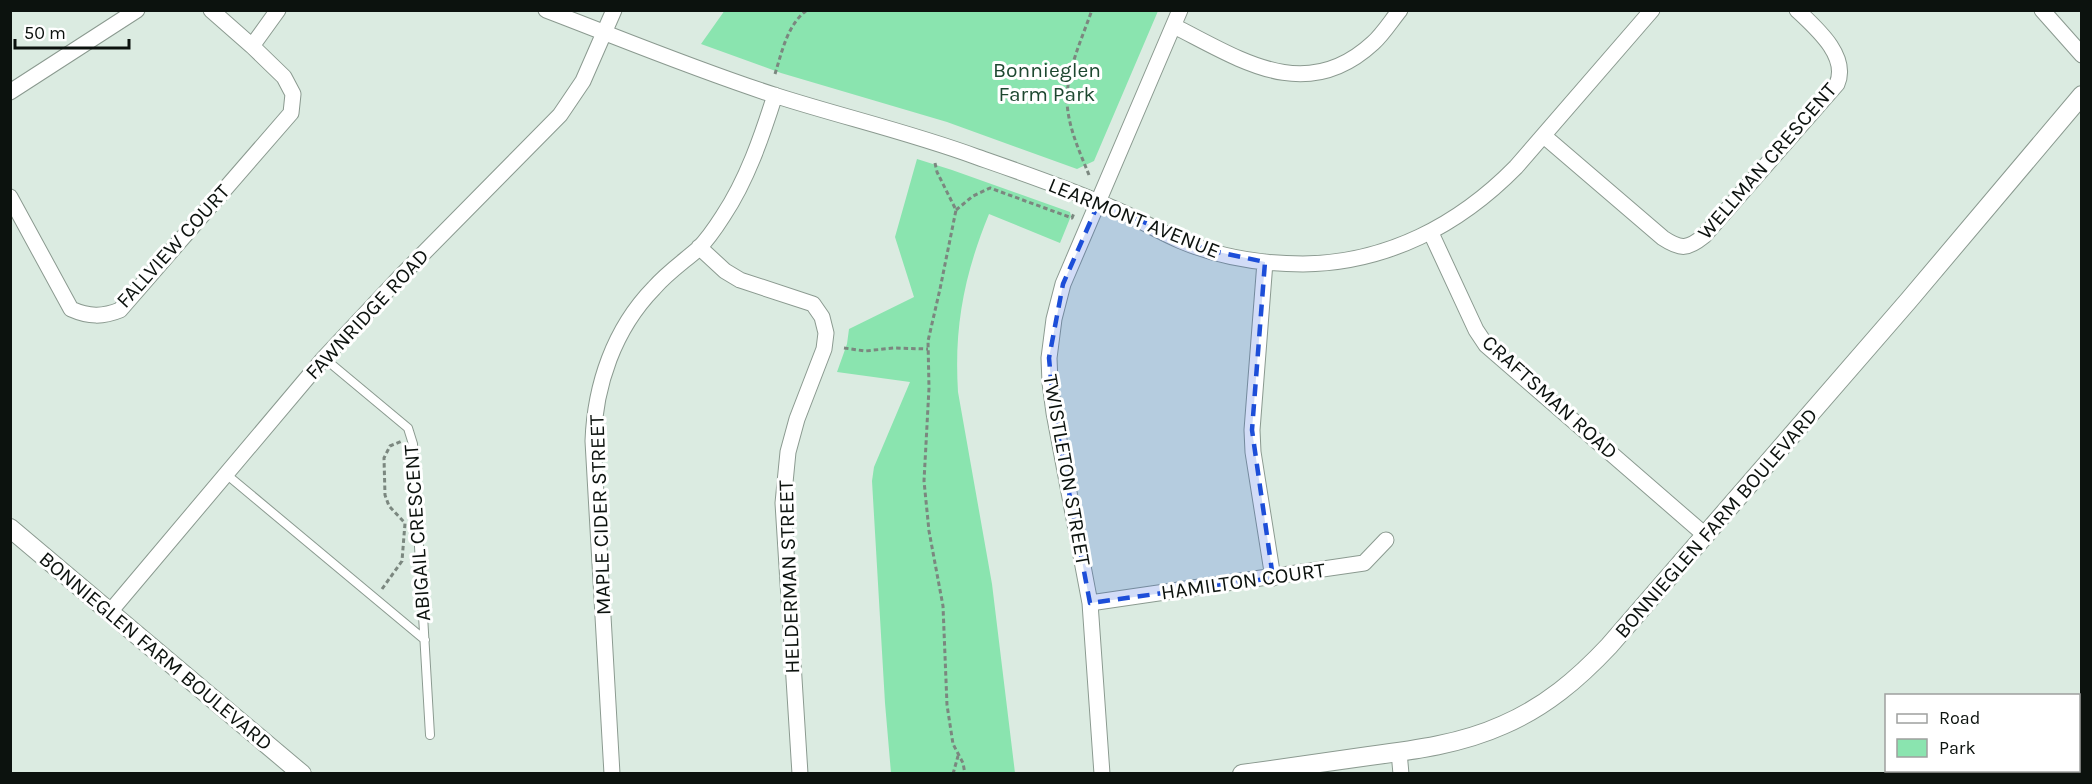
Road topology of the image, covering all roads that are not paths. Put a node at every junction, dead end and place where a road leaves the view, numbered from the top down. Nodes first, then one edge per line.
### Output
1 (137, 10) edge
2 (211, 10) edge
3 (278, 10) edge
4 (546, 10) edge
5 (614, 10) edge
6 (1180, 10) edge
7 (1400, 10) edge
8 (1652, 10) edge
9 (1797, 10) edge
10 (2042, 10) edge
11 (1174, 26) junction
12 (603, 32) junction
13 (252, 46) junction
14 (2082, 55) edge
15 (10, 92) edge
16 (775, 95) junction
17 (2082, 95) edge
18 (1544, 136) junction
19 (10, 197) edge
20 (1099, 202) junction
21 (1431, 233) junction
22 (699, 247) junction
23 (1264, 262) junction
24 (324, 358) junction
25 (226, 474) junction
26 (10, 528) edge
27 (1705, 535) junction
28 (1386, 540) dead end
29 (1273, 578) junction
30 (1090, 603) junction
31 (109, 613) junction
32 (425, 640) junction
33 (430, 735) dead end
34 (1399, 752) junction
35 (303, 774) edge
36 (612, 774) edge
37 (800, 774) edge
38 (1102, 774) edge
39 (1242, 774) edge
40 (1401, 774) edge

1 - 15 street
2 - 13 street, FALLVIEW COURT
3 - 13 street
4 - 12 street, LEARMONT AVENUE
5 - 12 street, FAWNRIDGE ROAD
6 - 11 street, TWISTLETON STREET
7 - 11 street
8 - 18 street, LEARMONT AVENUE
9 - 18 street, WELLMAN CRESCENT
10 - 14 street
11 - 20 street, TWISTLETON STREET
12 - 16 street, LEARMONT AVENUE
12 - 24 street, FAWNRIDGE ROAD
13 - 19 street, FALLVIEW COURT
16 - 20 street, LEARMONT AVENUE
16 - 22 street, MAPLE CIDER STREET
17 - 27 street, BONNIEGLEN FARM BOULEVARD
18 - 21 street, LEARMONT AVENUE
20 - 23 street, LEARMONT AVENUE
20 - 30 street, TWISTLETON STREET
21 - 23 street, LEARMONT AVENUE
21 - 27 street, CRAFTSMAN ROAD
22 - 36 street, MAPLE CIDER STREET
22 - 37 street, HELDERMAN STREET
23 - 29 street
24 - 25 street, FAWNRIDGE ROAD
24 - 32 lane, ABIGAIL CRESCENT
25 - 31 street, FAWNRIDGE ROAD
25 - 32 lane, ABIGAIL CRESCENT
26 - 31 street, BONNIEGLEN FARM BOULEVARD
27 - 34 street, BONNIEGLEN FARM BOULEVARD
28 - 29 street, HAMILTON COURT
29 - 30 street, HAMILTON COURT
30 - 38 street, TWISTLETON STREET
31 - 35 street, BONNIEGLEN FARM BOULEVARD
32 - 33 lane, ABIGAIL CRESCENT
34 - 39 street, BONNIEGLEN FARM BOULEVARD
34 - 40 street

